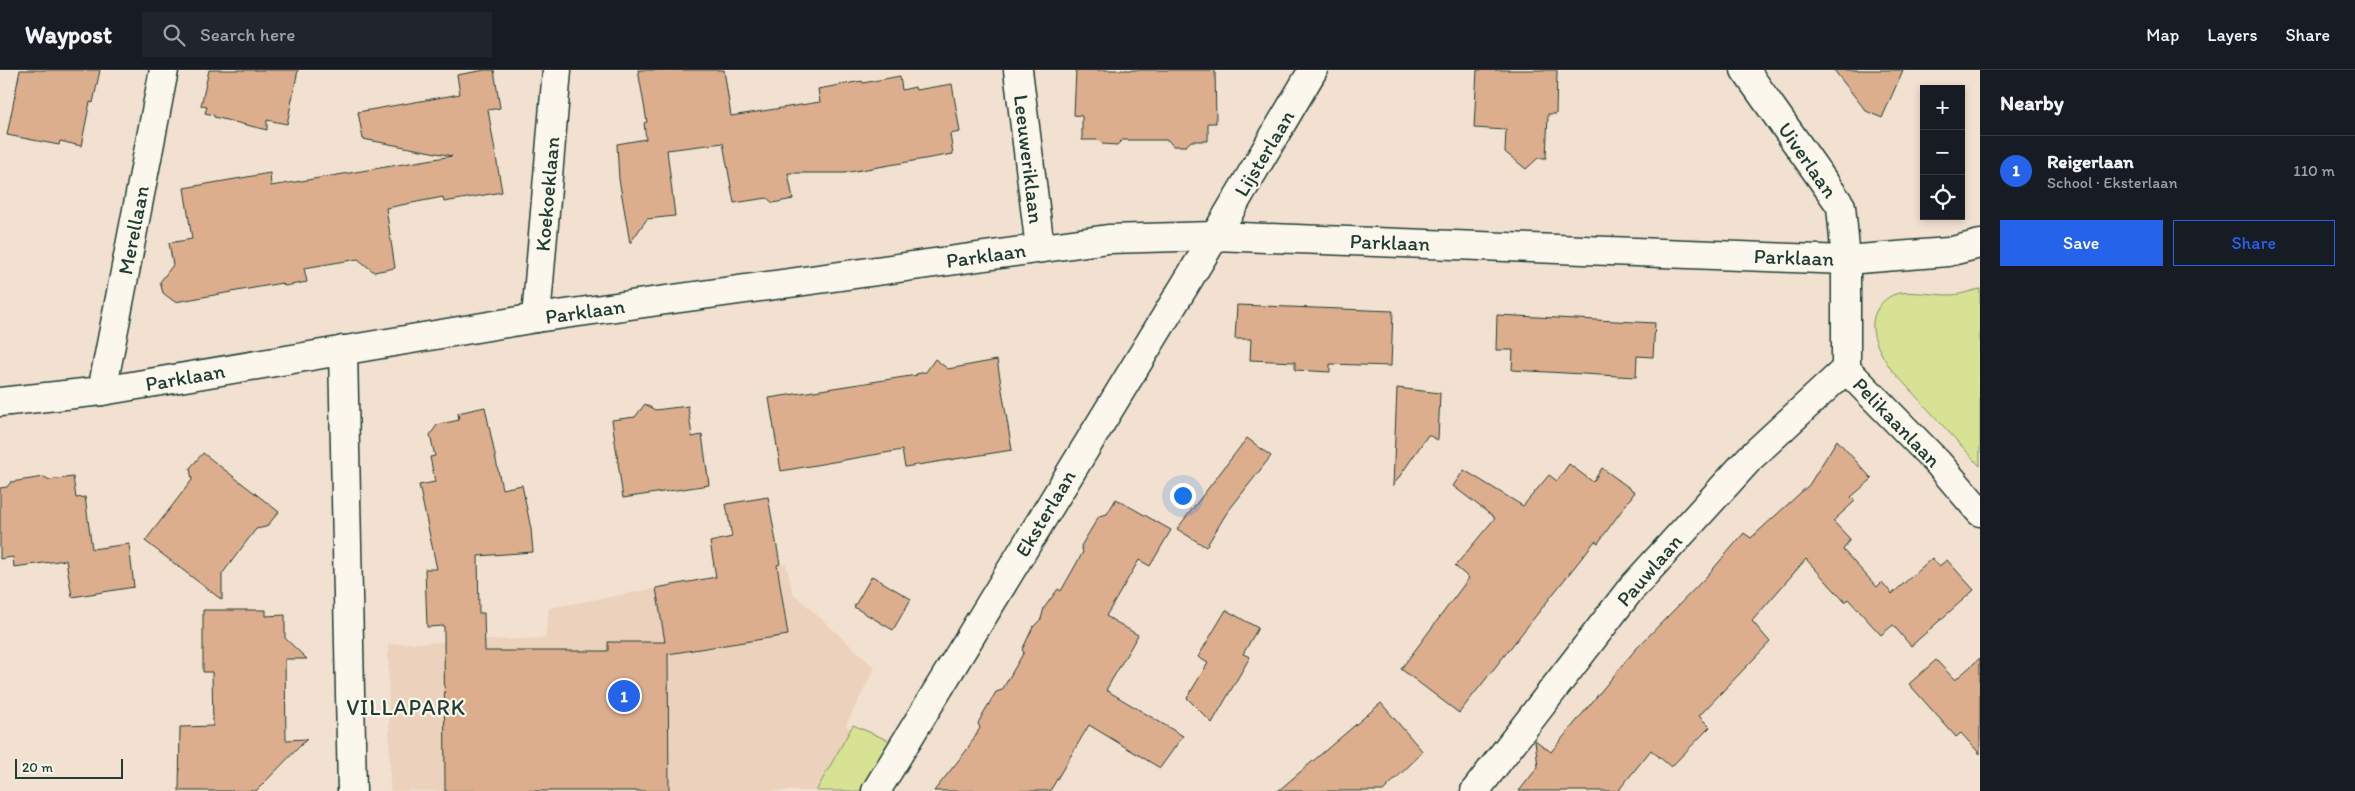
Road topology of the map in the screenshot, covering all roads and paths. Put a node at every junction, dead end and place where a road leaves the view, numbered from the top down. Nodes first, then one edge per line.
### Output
1 (164, 70) edge
2 (557, 70) edge
3 (1018, 70) edge
4 (1313, 70) edge
5 (1745, 70) edge
6 (1215, 236) junction
7 (1980, 244) edge
8 (1040, 248) junction
9 (1846, 260) junction
10 (536, 318) junction
11 (344, 350) junction
12 (1846, 369) junction
13 (102, 391) junction
14 (0, 402) edge
15 (1980, 512) edge
16 (352, 791) edge
17 (876, 791) edge
18 (1475, 791) edge

1 - 13 street, Merellaan
2 - 10 street, Koekoeklaan
3 - 8 street, Leeuweriklaan
4 - 6 street, Lijsterlaan
5 - 9 street, Uiverlaan
6 - 8 street, Parklaan
6 - 9 street, Parklaan
6 - 17 street, Eksterlaan
7 - 9 street, Parklaan
8 - 10 street, Parklaan
9 - 12 street, Pelikaanlaan
10 - 11 street, Parklaan
11 - 13 street, Parklaan
11 - 16 street
12 - 15 street, Pelikaanlaan
12 - 18 street, Pauwlaan
13 - 14 street, Parklaan

